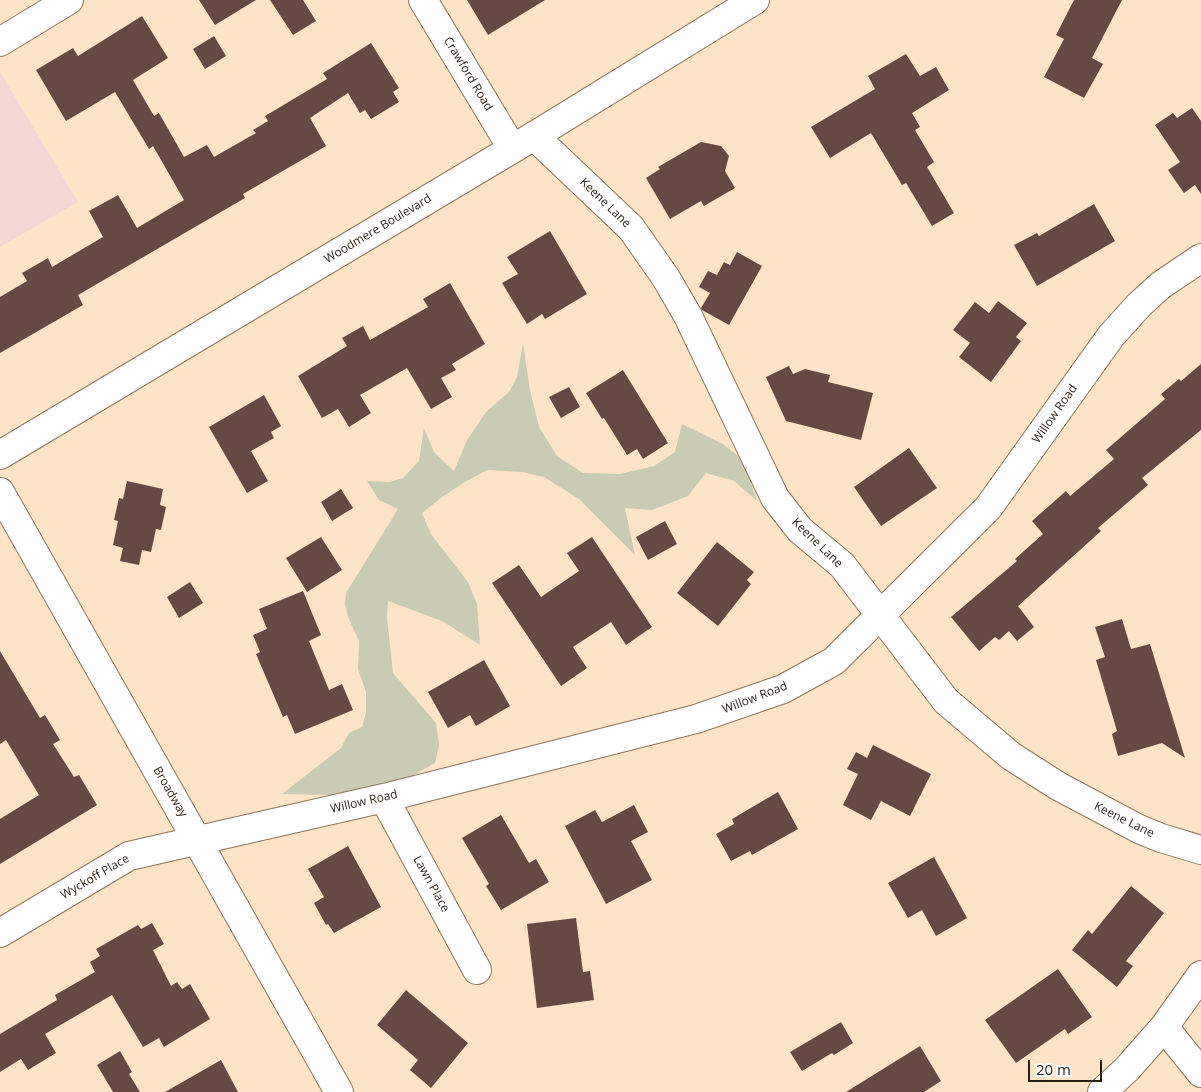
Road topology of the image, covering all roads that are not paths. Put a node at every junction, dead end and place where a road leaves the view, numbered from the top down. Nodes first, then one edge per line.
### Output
1 (69, 0) edge
2 (423, 0) edge
3 (754, 0) edge
4 (0, 42) edge
5 (523, 142) junction
6 (1201, 258) edge
7 (0, 455) edge
8 (0, 492) edge
9 (880, 617) junction
10 (384, 798) junction
11 (198, 840) junction
12 (1201, 850) edge
13 (0, 933) edge
14 (478, 970) dead end
15 (1201, 975) edge
16 (1164, 1027) junction
17 (1201, 1073) edge
18 (339, 1092) edge
19 (1102, 1092) edge

1 - 4 street
2 - 5 street, Crawford Road
3 - 5 street, Woodmere Boulevard
5 - 7 street, Woodmere Boulevard
5 - 9 street, Keene Lane
6 - 9 street, Willow Road
8 - 11 street, Broadway
9 - 10 street, Willow Road
9 - 12 street, Keene Lane
10 - 11 street, Willow Road
10 - 14 street, Lawn Place
11 - 13 street, Wyckoff Place
11 - 18 street, Broadway
15 - 16 street
16 - 17 street
16 - 19 street

